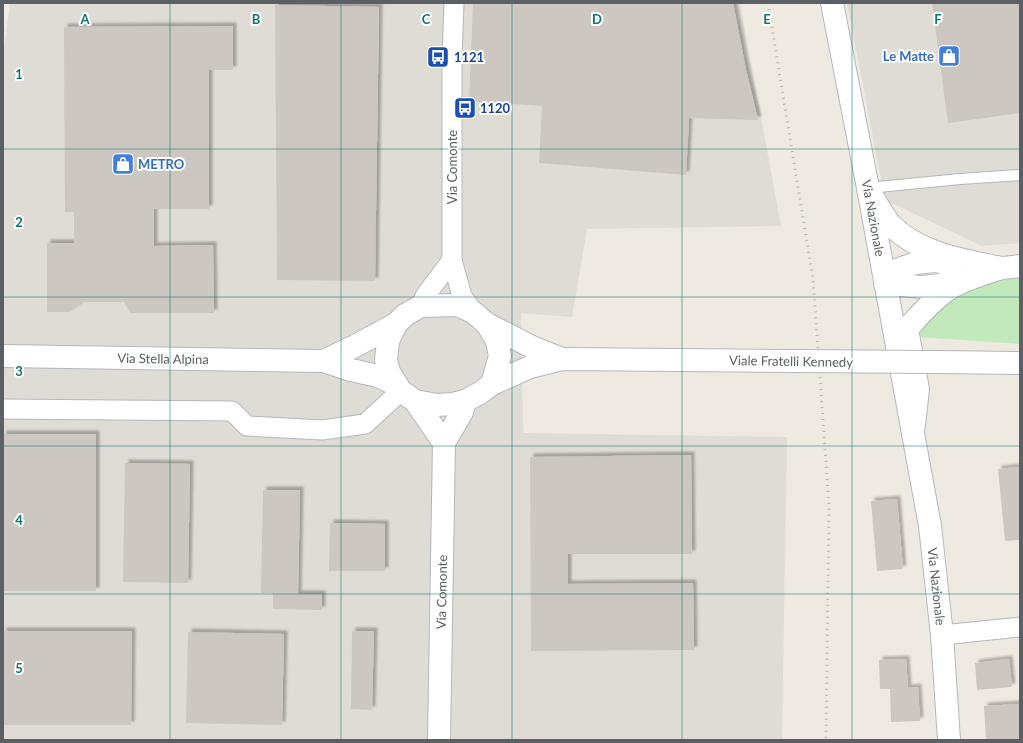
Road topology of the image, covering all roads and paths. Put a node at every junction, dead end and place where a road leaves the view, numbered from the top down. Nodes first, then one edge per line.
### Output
1 (454, 3) edge
2 (832, 3) edge
3 (1020, 175) edge
4 (868, 188) junction
5 (452, 260) junction
6 (1011, 267) edge
7 (886, 283) junction
8 (420, 306) junction
9 (480, 318) junction
10 (396, 324) junction
11 (3, 356) edge
12 (562, 359) junction
13 (324, 361) junction
14 (1020, 363) edge
15 (492, 384) junction
16 (404, 392) junction
17 (465, 401) junction
18 (3, 409) edge
19 (914, 434) junction
20 (444, 443) junction
21 (1020, 627) edge
22 (942, 635) junction
23 (439, 740) edge
24 (949, 740) edge

1 - 5 street, Via Comonte
2 - 4 street, Via Nazionale
3 - 4 lane
4 - 6 street
4 - 7 street, Via Nazionale
5 - 8 street
5 - 9 street, Via Comonte
6 - 7 street
6 - 19 street, Via Nazionale
7 - 19 street, Via Nazionale
8 - 9 street
8 - 10 street
9 - 12 street, Viale Fratelli Kennedy
9 - 15 street
10 - 13 street, Via Stella Alpina
10 - 16 street
11 - 13 street, Via Stella Alpina
12 - 14 street, Viale Fratelli Kennedy, bridge
12 - 15 street, Viale Fratelli Kennedy
13 - 16 street, Via Stella Alpina
15 - 17 street
16 - 17 street
16 - 18 street
16 - 20 street
17 - 20 street
19 - 22 street, Via Nazionale
20 - 23 street, Via Comonte
21 - 22 street
22 - 24 street, Via Nazionale

